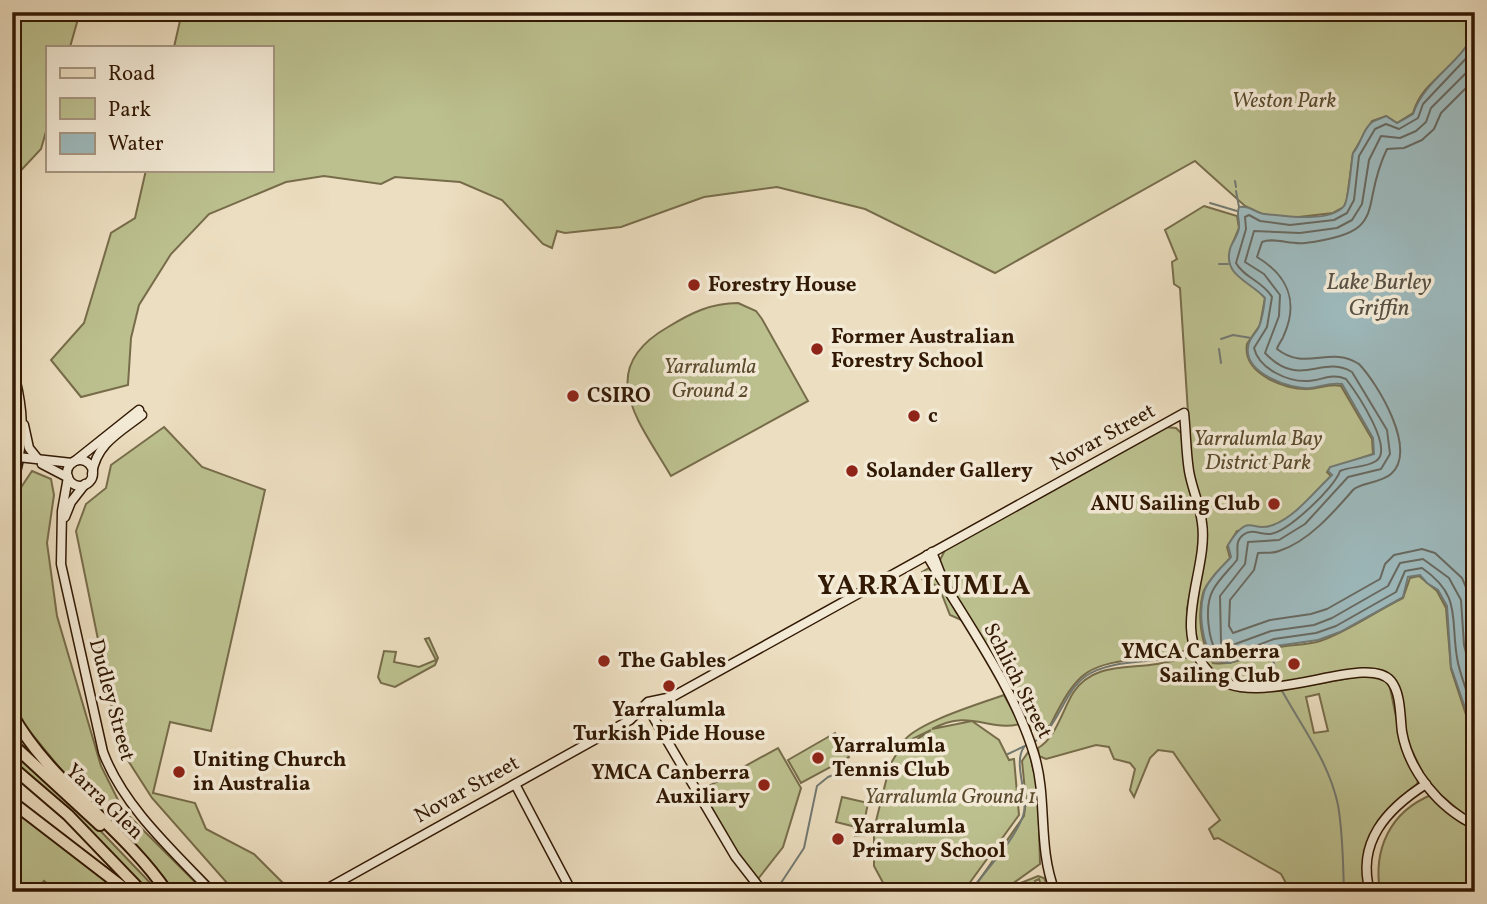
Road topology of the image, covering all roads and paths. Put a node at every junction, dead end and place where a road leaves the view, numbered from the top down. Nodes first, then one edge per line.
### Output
1 (12, 368) edge
2 (21, 409) junction
3 (1169, 421) junction
4 (1186, 433) junction
5 (15, 457) edge
6 (37, 458) junction
7 (74, 462) junction
8 (92, 474) junction
9 (68, 477) junction
10 (12, 483) edge
11 (85, 484) junction
12 (62, 523) junction
13 (930, 553) junction
14 (653, 710) junction
15 (12, 714) edge
16 (12, 744) edge
17 (12, 767) edge
18 (1426, 783) junction
19 (512, 785) junction
20 (12, 802) edge
21 (1475, 825) edge
22 (12, 887) edge
23 (19, 892) edge
24 (130, 892) edge
25 (142, 892) edge
26 (166, 892) edge
27 (212, 892) edge
28 (321, 892) edge
29 (572, 892) edge
30 (763, 892) edge
31 (1055, 892) edge
32 (1370, 892) edge

1 - 2 main road
2 - 5 main road
2 - 6 main road
3 - 4 main road
3 - 4 main road, Novar Street
3 - 13 main road, Novar Street
4 - 18 main road
5 - 6 main road
5 - 9 main road
5 - 10 highway
6 - 7 main road
7 - 8 main road
7 - 8 main road
7 - 9 main road
8 - 11 main road
9 - 11 main road
9 - 12 main road, Dudley Street
11 - 12 main road, Dudley Street
12 - 27 main road, Dudley Street
13 - 14 main road, Novar Street
13 - 31 main road, Schlich Street
14 - 19 main road, Novar Street
14 - 30 main road
15 - 26 highway
16 - 26 highway, Yarra Glen
17 - 25 highway, Yarra Glen
18 - 21 main road
18 - 32 main road
19 - 28 main road, Novar Street
19 - 29 main road
20 - 24 highway
22 - 23 main road

